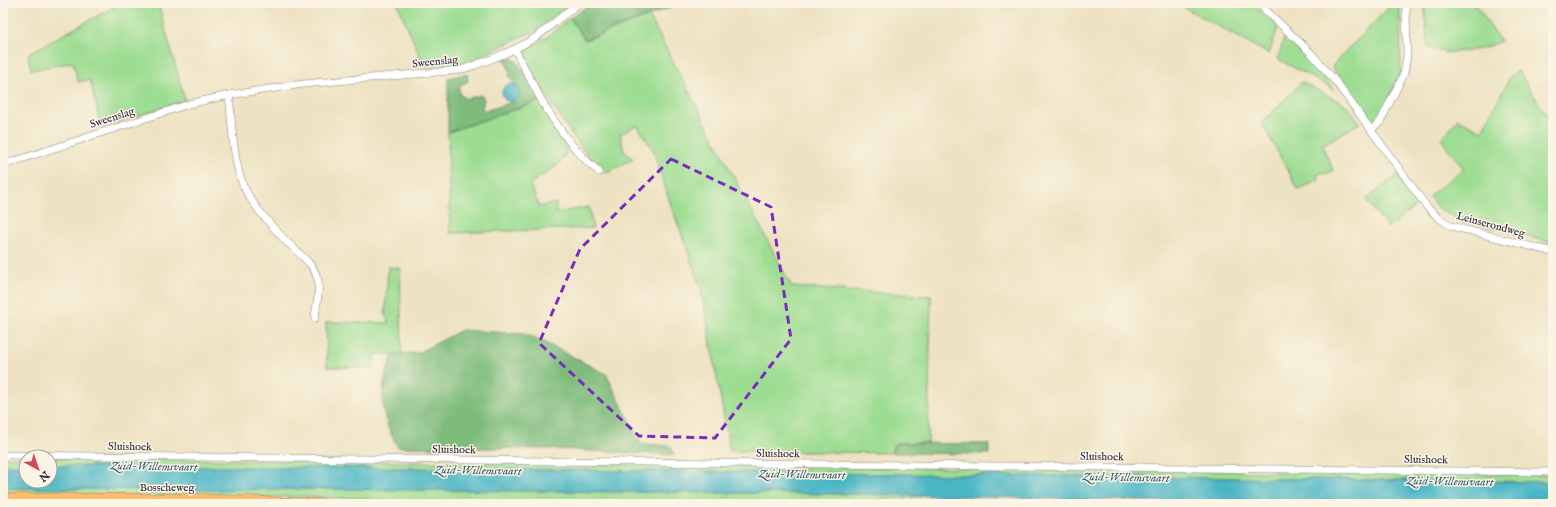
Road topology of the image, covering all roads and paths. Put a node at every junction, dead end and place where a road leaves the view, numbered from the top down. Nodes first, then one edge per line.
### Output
1 (579, 3) edge
2 (1258, 3) edge
3 (1407, 3) edge
4 (515, 49) junction
5 (229, 95) junction
6 (1371, 130) junction
7 (3, 162) edge
8 (599, 172) dead end
9 (1553, 252) edge
10 (315, 318) dead end
11 (3, 455) edge
12 (1553, 472) edge
13 (3, 498) edge
14 (330, 504) edge

1 - 4 street, Sweenslag
2 - 6 street, Leinserondweg
3 - 6 street
4 - 5 street, Sweenslag
4 - 8 street
5 - 7 street, Sweenslag
5 - 10 street
6 - 9 street, Leinserondweg
11 - 12 street, Sluishoek
13 - 14 main road, Bosscheweg

